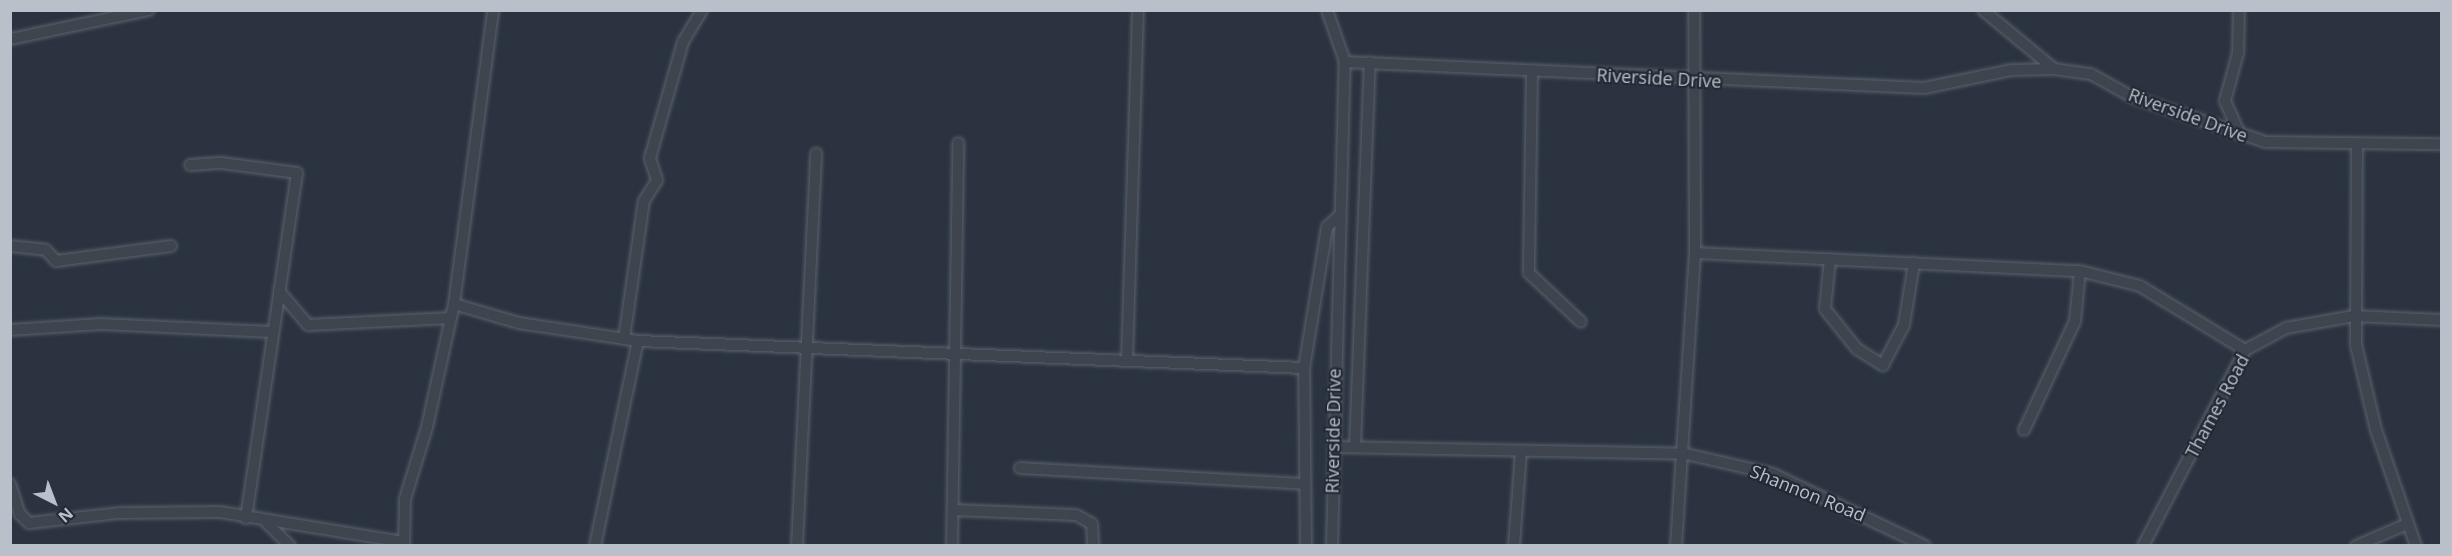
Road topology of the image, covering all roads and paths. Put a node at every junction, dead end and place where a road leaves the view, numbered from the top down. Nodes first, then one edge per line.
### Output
1 (149, 10) edge
2 (493, 10) edge
3 (702, 10) edge
4 (1138, 10) edge
5 (1327, 10) edge
6 (1694, 10) edge
7 (1983, 10) edge
8 (2239, 10) edge
9 (10, 39) edge
10 (1345, 62) junction
11 (1370, 62) junction
12 (2054, 69) junction
13 (1532, 72) junction
14 (1695, 81) junction
15 (2240, 135) junction
16 (958, 143) dead end
17 (2356, 144) junction
18 (2442, 144) edge
19 (816, 153) dead end
20 (190, 165) dead end
21 (1338, 216) junction
22 (10, 246) edge
23 (171, 246) dead end
24 (1695, 253) junction
25 (1830, 260) junction
26 (1914, 263) junction
27 (2080, 271) junction
28 (279, 291) junction
29 (454, 304) junction
30 (2354, 316) junction
31 (451, 318) junction
32 (2442, 320) edge
33 (1581, 322) dead end
34 (10, 330) edge
35 (273, 332) junction
36 (624, 339) junction
37 (638, 341) junction
38 (804, 348) junction
39 (2245, 350) junction
40 (955, 357) junction
41 (1127, 361) junction
42 (1304, 368) junction
43 (2024, 430) dead end
44 (1335, 447) junction
45 (1355, 447) junction
46 (1521, 452) junction
47 (1686, 454) junction
48 (1020, 468) dead end
49 (10, 484) edge
50 (1304, 484) junction
51 (953, 510) junction
52 (246, 518) junction
53 (266, 522) junction
54 (2407, 524) junction
55 (404, 544) edge
56 (290, 546) edge
57 (595, 546) edge
58 (797, 546) edge
59 (952, 546) edge
60 (1093, 546) edge
61 (1306, 546) edge
62 (1332, 546) edge
63 (1514, 546) edge
64 (1676, 546) edge
65 (1925, 546) edge
66 (2143, 546) edge
67 (2356, 546) edge
68 (2416, 546) edge

1 - 9 street
2 - 29 street
3 - 36 street
4 - 41 street
5 - 10 street
6 - 14 street
7 - 12 street
8 - 15 street
10 - 11 street, Riverside Drive
10 - 21 street, Riverside Drive
11 - 13 street, Riverside Drive
11 - 45 street
12 - 14 street, Riverside Drive
12 - 15 street, Riverside Drive
13 - 14 street, Riverside Drive
13 - 33 street
14 - 24 street
15 - 17 street, Riverside Drive
16 - 40 street
17 - 18 street, Riverside Drive
17 - 30 street
19 - 38 street
20 - 28 street
21 - 42 street
21 - 44 street, Riverside Drive
22 - 23 street
24 - 25 street
24 - 47 street
25 - 26 street
25 - 26 street
26 - 27 street
27 - 39 street
27 - 43 street
28 - 31 street
28 - 35 street
29 - 31 street
29 - 36 street
30 - 32 street, Thames Road
30 - 39 street, Thames Road
30 - 54 street
31 - 55 street
34 - 35 street
35 - 52 street
36 - 37 street
37 - 38 street
37 - 57 street
38 - 40 street
38 - 58 street
39 - 66 street, Thames Road
40 - 41 street
40 - 51 street
41 - 42 street
42 - 50 street
44 - 45 street, Shannon Road
44 - 62 street, Riverside Drive
45 - 46 street, Shannon Road
46 - 47 street, Shannon Road
46 - 63 street
47 - 64 street
47 - 65 street, Shannon Road
48 - 50 street
49 - 52 street
50 - 61 street
51 - 59 street
51 - 60 street
52 - 53 street
53 - 55 street
53 - 56 street
54 - 67 street
54 - 68 street

